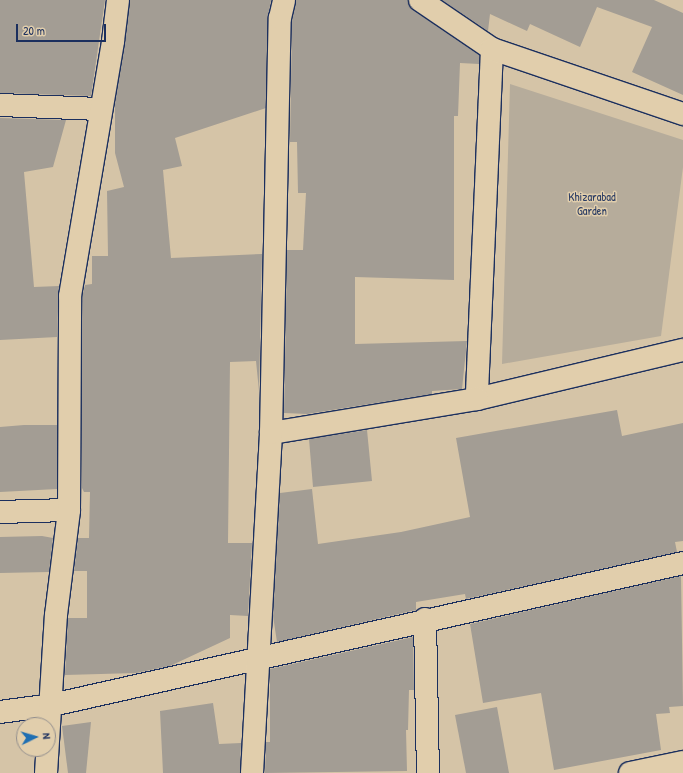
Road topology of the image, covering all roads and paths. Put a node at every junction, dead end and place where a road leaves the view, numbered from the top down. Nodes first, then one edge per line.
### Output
1 (118, 0) edge
2 (284, 0) edge
3 (420, 0) edge
4 (492, 49) junction
5 (0, 105) edge
6 (101, 108) junction
7 (683, 114) edge
8 (683, 350) edge
9 (477, 399) junction
10 (271, 433) junction
11 (69, 510) junction
12 (0, 512) edge
13 (683, 563) edge
14 (425, 619) junction
15 (257, 660) junction
16 (52, 705) junction
17 (0, 712) edge
18 (683, 762) edge
19 (46, 773) edge
20 (252, 773) edge
21 (428, 773) edge
22 (630, 773) edge

1 - 6 street
2 - 10 street
3 - 4 street
4 - 7 street
4 - 9 street
5 - 6 street
6 - 11 street
8 - 9 street
9 - 10 street
10 - 15 street
11 - 12 street
11 - 16 street
13 - 14 street
14 - 15 street
14 - 21 street
15 - 16 street
15 - 20 street
16 - 17 street
16 - 19 street
18 - 22 street

